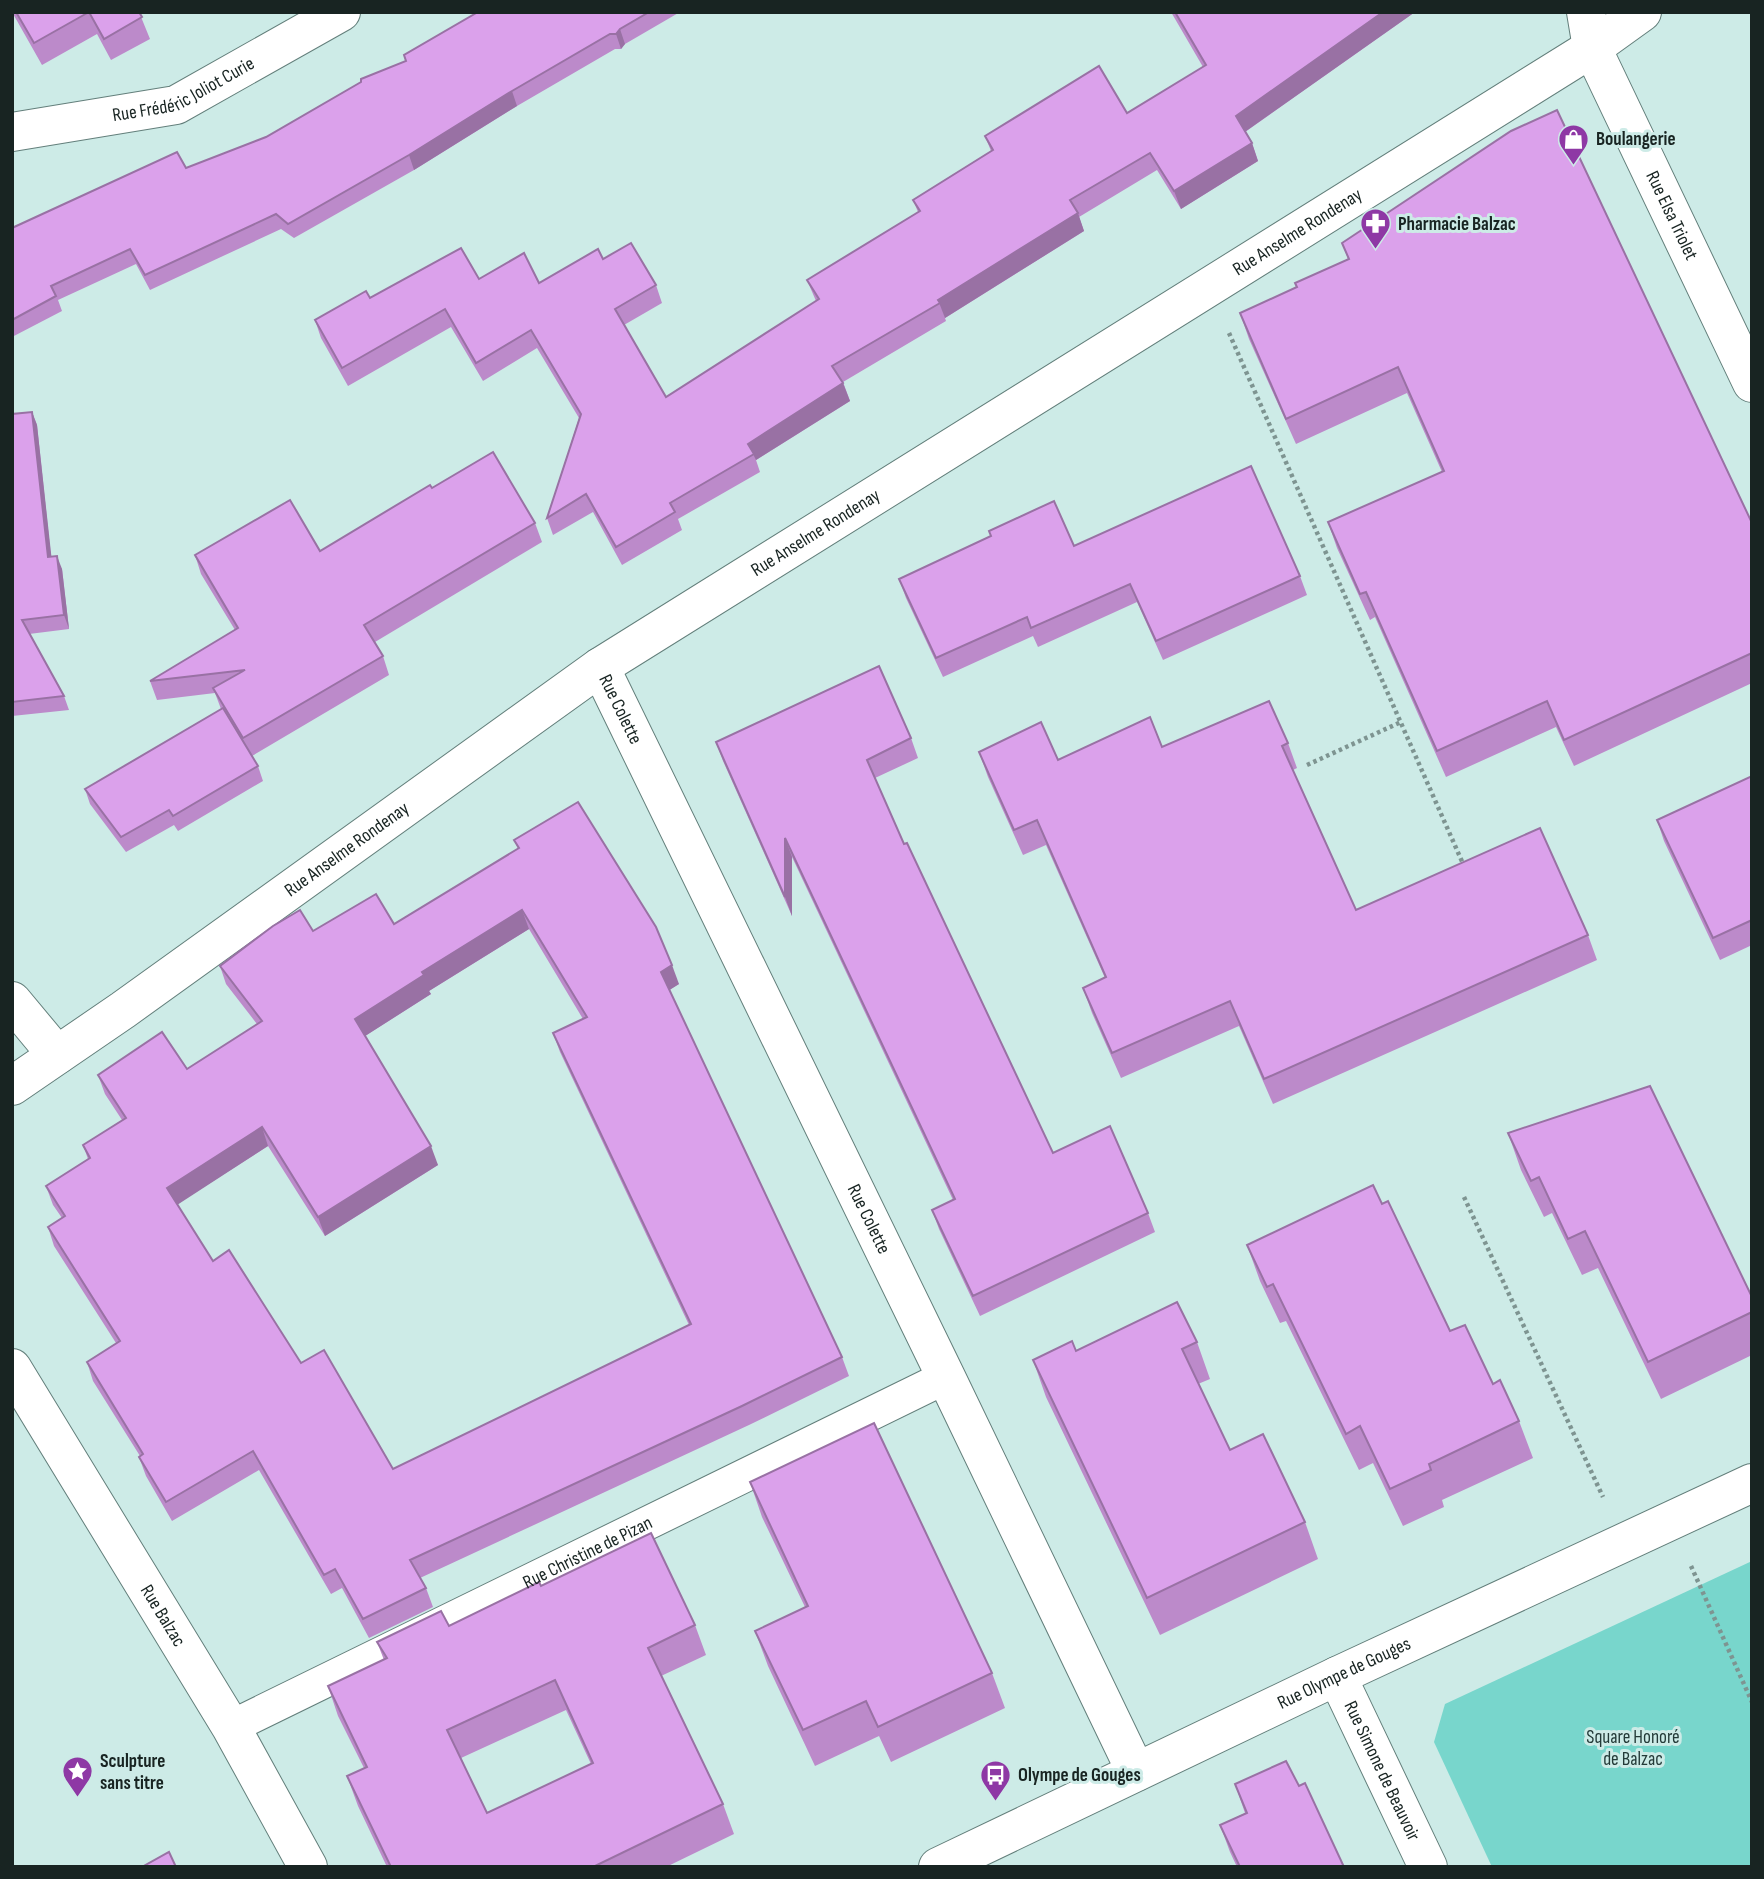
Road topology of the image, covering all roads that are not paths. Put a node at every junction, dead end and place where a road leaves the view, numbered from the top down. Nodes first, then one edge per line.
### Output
1 (341, 12) edge
2 (1642, 12) edge
3 (1589, 30) edge
4 (12, 132) edge
5 (1752, 383) edge
6 (600, 667) junction
7 (12, 1001) edge
8 (57, 1055) junction
9 (12, 1086) edge
10 (12, 1368) edge
11 (946, 1377) junction
12 (1752, 1483) edge
13 (1337, 1676) junction
14 (231, 1727) junction
15 (1136, 1772) junction
16 (308, 1867) edge
17 (937, 1867) edge
18 (1428, 1867) edge

1 - 4 street, Rue Frédéric Joliot Curie
2 - 3 street, Rue Anselme Rondenay
3 - 5 street, Rue Elsa Triolet
3 - 6 street, Rue Anselme Rondenay
6 - 8 street, Rue Anselme Rondenay
6 - 11 street, Rue Colette
7 - 8 street
8 - 9 street, Rue Anselme Rondenay
10 - 14 street, Rue Balzac
11 - 14 street, Rue Christine de Pizan
11 - 15 street, Rue Colette
12 - 13 street, Rue Olympe de Gouges
13 - 15 street, Rue Olympe de Gouges
13 - 18 street, Rue Simone de Beauvoir
14 - 16 street, Rue Balzac
15 - 17 street, Rue Olympe de Gouges

